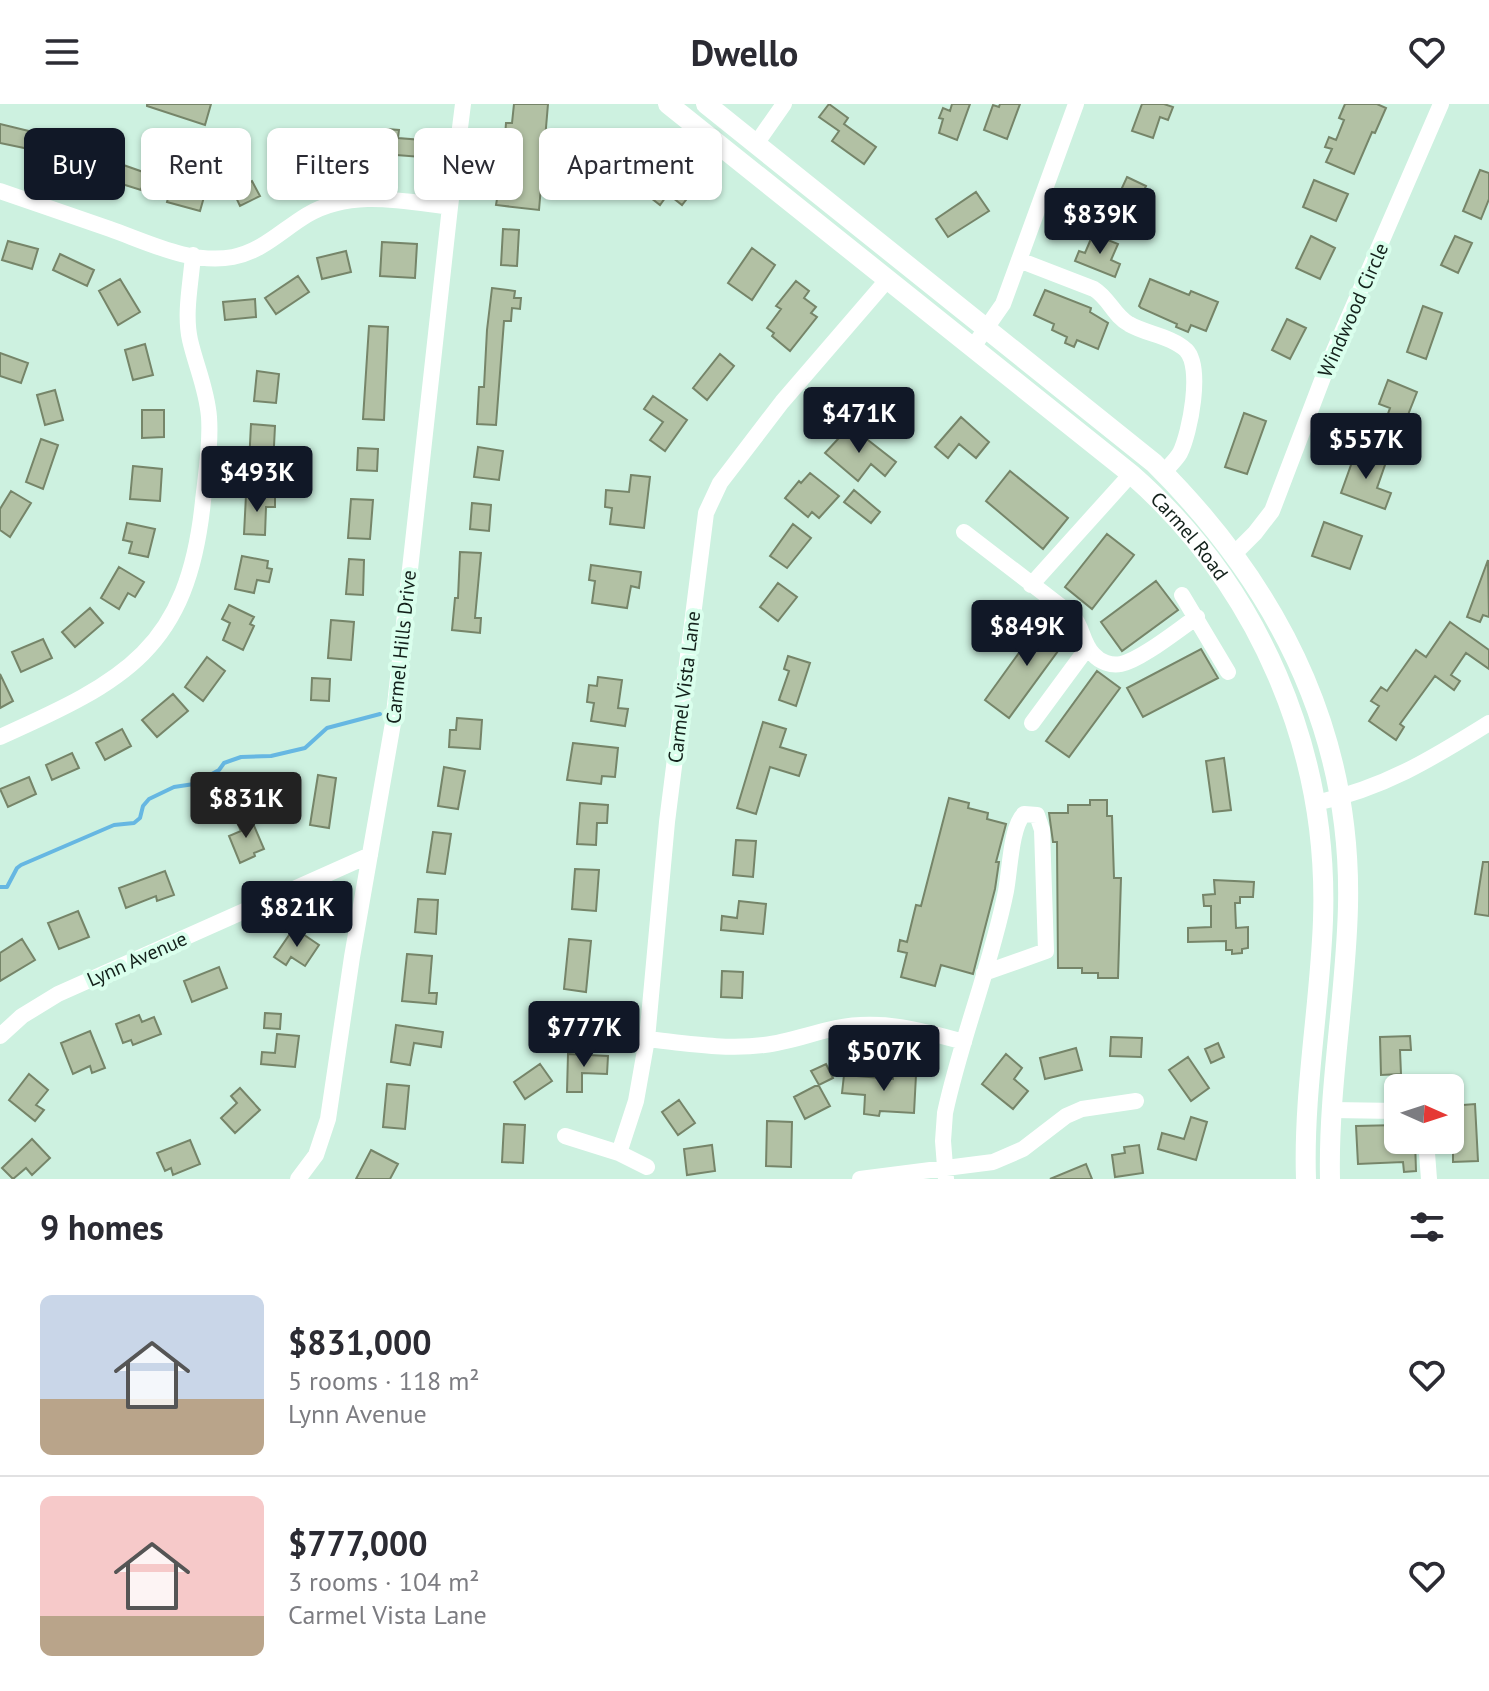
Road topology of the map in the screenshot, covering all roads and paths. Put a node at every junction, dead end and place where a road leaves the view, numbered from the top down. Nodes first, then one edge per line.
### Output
1 (463, 104) edge
2 (668, 104) edge
3 (706, 104) edge
4 (784, 104) edge
5 (1076, 104) edge
6 (1441, 104) edge
7 (756, 144) junction
8 (0, 191) edge
9 (450, 207) junction
10 (193, 255) junction
11 (1019, 260) junction
12 (888, 279) junction
13 (987, 329) junction
14 (973, 347) junction
15 (1164, 472) junction
16 (1131, 474) junction
17 (964, 532) dead end
18 (1235, 553) junction
19 (1031, 585) junction
20 (1182, 595) dead end
21 (1197, 617) junction
22 (1088, 647) junction
23 (1228, 672) dead end
24 (1032, 723) dead end
25 (1489, 723) edge
26 (0, 737) edge
27 (1339, 798) junction
28 (1316, 803) junction
29 (370, 855) junction
30 (984, 973) junction
31 (0, 1036) edge
32 (647, 1039) junction
33 (964, 1042) junction
34 (1136, 1101) dead end
35 (1332, 1110) junction
36 (1384, 1111) edge
37 (565, 1136) dead end
38 (619, 1153) junction
39 (1427, 1154) edge
40 (647, 1167) dead end
41 (945, 1174) edge
42 (298, 1179) edge
43 (860, 1179) edge
44 (1306, 1179) edge
45 (1330, 1179) edge
46 (1429, 1179) edge

1 - 9 street, Carmel Hills Drive
2 - 12 main road, Carmel Road
3 - 7 main road, Carmel Road
4 - 7 street
5 - 11 street
6 - 18 street, Windwood Circle
7 - 13 main road, Carmel Road
8 - 10 street
9 - 10 street
9 - 29 street, Carmel Hills Drive
10 - 26 street
11 - 13 street
11 - 15 street
12 - 14 main road, Carmel Road
12 - 32 street, Carmel Vista Lane
13 - 14 street
13 - 15 main road, Carmel Road
14 - 16 main road, Carmel Road
15 - 18 main road, Carmel Road
16 - 19 street
16 - 28 main road, Carmel Road
17 - 19 street
18 - 27 main road, Carmel Road
19 - 22 street
20 - 21 street
21 - 22 street
21 - 23 street
22 - 24 street
25 - 27 street
27 - 28 street
27 - 35 main road, Carmel Road
28 - 44 main road, Carmel Road
29 - 31 street, Lynn Avenue
29 - 42 street, Carmel Hills Drive
30 - 30 street
30 - 33 street
32 - 33 street
32 - 38 street, Carmel Vista Lane
33 - 41 street
34 - 41 street
35 - 36 street
35 - 45 main road, Carmel Road
37 - 38 street
38 - 40 street
39 - 46 street
41 - 43 street

